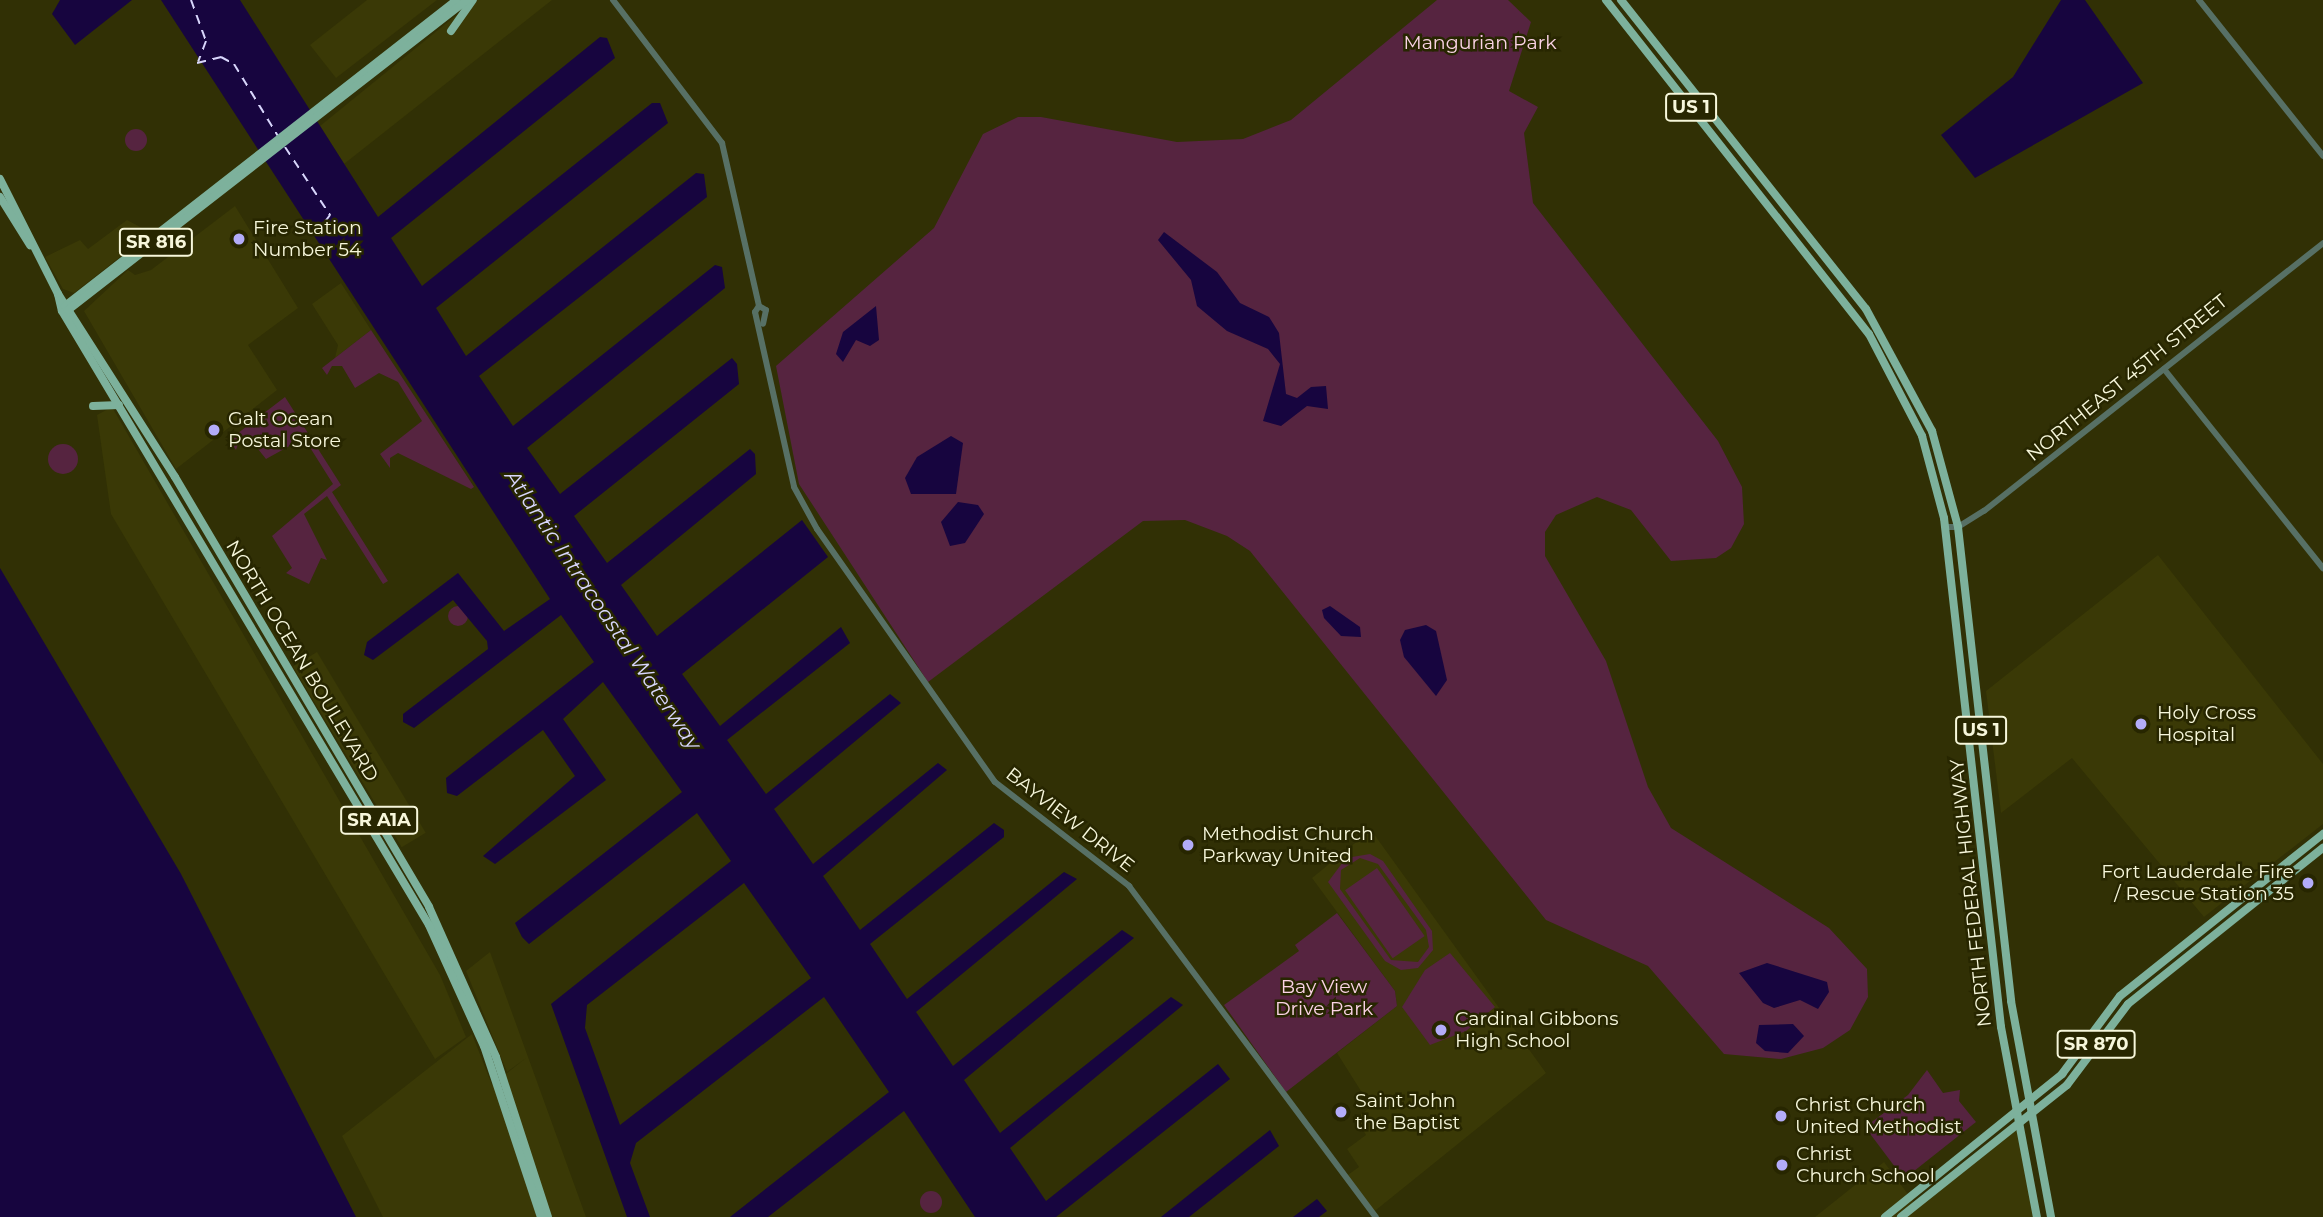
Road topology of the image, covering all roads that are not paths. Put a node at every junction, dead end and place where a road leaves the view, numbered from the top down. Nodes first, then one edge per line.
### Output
1 (456, 0) edge
2 (467, 0) edge
3 (473, 0) edge
4 (613, 0) edge
5 (618, 0) edge
6 (1606, 0) edge
7 (1615, 0) edge
8 (1621, 0) edge
9 (2199, 0) edge
10 (626, 14) junction
11 (1641, 24) junction
12 (451, 31) dead end
13 (1653, 59) junction
14 (1673, 65) junction
15 (330, 101) junction
16 (1703, 121) junction
17 (1723, 128) junction
18 (2323, 156) edge
19 (0, 179) edge
20 (0, 197) edge
21 (1795, 238) junction
22 (1811, 239) junction
23 (2323, 243) edge
24 (30, 246) junction
25 (58, 294) junction
26 (69, 306) junction
27 (62, 311) junction
28 (96, 366) junction
29 (2164, 369) junction
30 (108, 372) junction
31 (120, 405) junction
32 (93, 406) dead end
33 (1945, 527) junction
34 (1958, 527) junction
35 (2323, 568) edge
36 (221, 570) junction
37 (233, 575) junction
38 (1953, 587) junction
39 (1966, 600) junction
40 (1977, 804) junction
41 (1979, 826) junction
42 (1991, 826) junction
43 (2323, 834) edge
44 (2313, 842) junction
45 (2323, 848) edge
46 (1993, 850) junction
47 (2305, 863) junction
48 (1987, 900) junction
49 (2000, 912) junction
50 (2023, 1078) junction
51 (2045, 1088) junction
52 (2027, 1102) junction
53 (2015, 1112) junction
54 (2030, 1114) junction
55 (2017, 1124) junction
56 (2002, 1137) junction
57 (2021, 1145) junction
58 (1910, 1197) junction
59 (1904, 1215) edge
60 (1370, 1216) edge
61 (541, 1217) edge
62 (548, 1217) edge
63 (1885, 1217) edge
64 (2037, 1217) edge
65 (2050, 1217) edge

1 - 15 main road, SR 816
2 - 15 main road, SR 816
3 - 12 main road
4 - 10 street, BAYVIEW DRIVE
5 - 10 street, BAYVIEW DRIVE
6 - 13 main road, NORTH FEDERAL HIGHWAY / US 1
7 - 11 main road
8 - 11 main road, NORTH FEDERAL HIGHWAY / US 1
9 - 18 street
10 - 60 street, BAYVIEW DRIVE
11 - 14 main road, NORTH FEDERAL HIGHWAY / US 1
13 - 14 main road
13 - 16 main road, NORTH FEDERAL HIGHWAY / US 1
14 - 17 main road, NORTH FEDERAL HIGHWAY / US 1
15 - 26 main road, SR 816
16 - 17 main road
16 - 21 main road, NORTH FEDERAL HIGHWAY / US 1
17 - 22 main road, NORTH FEDERAL HIGHWAY / US 1
19 - 24 main road, NORTH OCEAN BOULEVARD / SR A1A
20 - 24 main road, NORTH OCEAN BOULEVARD / SR A1A
21 - 22 main road
21 - 33 main road, NORTH FEDERAL HIGHWAY / US 1
22 - 34 main road, NORTH FEDERAL HIGHWAY / US 1
23 - 29 street, NORTHEAST 45TH STREET
24 - 25 main road, NORTH OCEAN BOULEVARD / SR A1A
25 - 26 main road, NORTH OCEAN BOULEVARD / SR A1A
25 - 27 main road, NORTH OCEAN BOULEVARD / SR A1A
26 - 27 main road, SR 816
26 - 30 main road, NORTH OCEAN BOULEVARD / SR A1A
27 - 28 main road, NORTH OCEAN BOULEVARD / SR A1A
28 - 30 main road
28 - 31 main road, NORTH OCEAN BOULEVARD / SR A1A
29 - 34 street, NORTHEAST 45TH STREET
29 - 35 street
30 - 37 main road, NORTH OCEAN BOULEVARD / SR A1A
31 - 32 main road
31 - 36 main road, NORTH OCEAN BOULEVARD / SR A1A
33 - 34 street
33 - 38 main road, NORTH FEDERAL HIGHWAY / US 1
34 - 39 main road, NORTH FEDERAL HIGHWAY / US 1
36 - 37 main road
36 - 61 main road, NORTH OCEAN BOULEVARD / SR A1A
37 - 62 main road, NORTH OCEAN BOULEVARD / SR A1A
38 - 39 main road
38 - 40 main road, NORTH FEDERAL HIGHWAY / US 1
39 - 42 main road, NORTH FEDERAL HIGHWAY / US 1
40 - 41 main road, NORTH FEDERAL HIGHWAY / US 1
40 - 42 main road
41 - 46 main road
41 - 48 main road, NORTH FEDERAL HIGHWAY / US 1
42 - 46 main road, NORTH FEDERAL HIGHWAY / US 1
43 - 44 main road, SR 870
44 - 47 main road
44 - 51 main road, SR 870
45 - 47 main road, SR 870
46 - 49 main road, NORTH FEDERAL HIGHWAY / US 1
47 - 54 main road, SR 870
48 - 49 main road
48 - 53 main road, NORTH FEDERAL HIGHWAY / US 1
49 - 50 main road, NORTH FEDERAL HIGHWAY / US 1
50 - 51 main road
50 - 52 main road, NORTH FEDERAL HIGHWAY / US 1
51 - 52 main road, SR 870
52 - 53 main road, SR 870
52 - 54 main road, NORTH FEDERAL HIGHWAY / US 1
53 - 55 main road, NORTH FEDERAL HIGHWAY / US 1
53 - 58 main road, SR 870
54 - 55 main road, SR 870
54 - 65 main road, NORTH FEDERAL HIGHWAY / US 1
55 - 56 main road, SR 870
55 - 57 main road, NORTH FEDERAL HIGHWAY / US 1
56 - 57 main road
56 - 59 main road, SR 870
57 - 64 main road, NORTH FEDERAL HIGHWAY / US 1
58 - 59 main road
58 - 63 main road, SR 870

